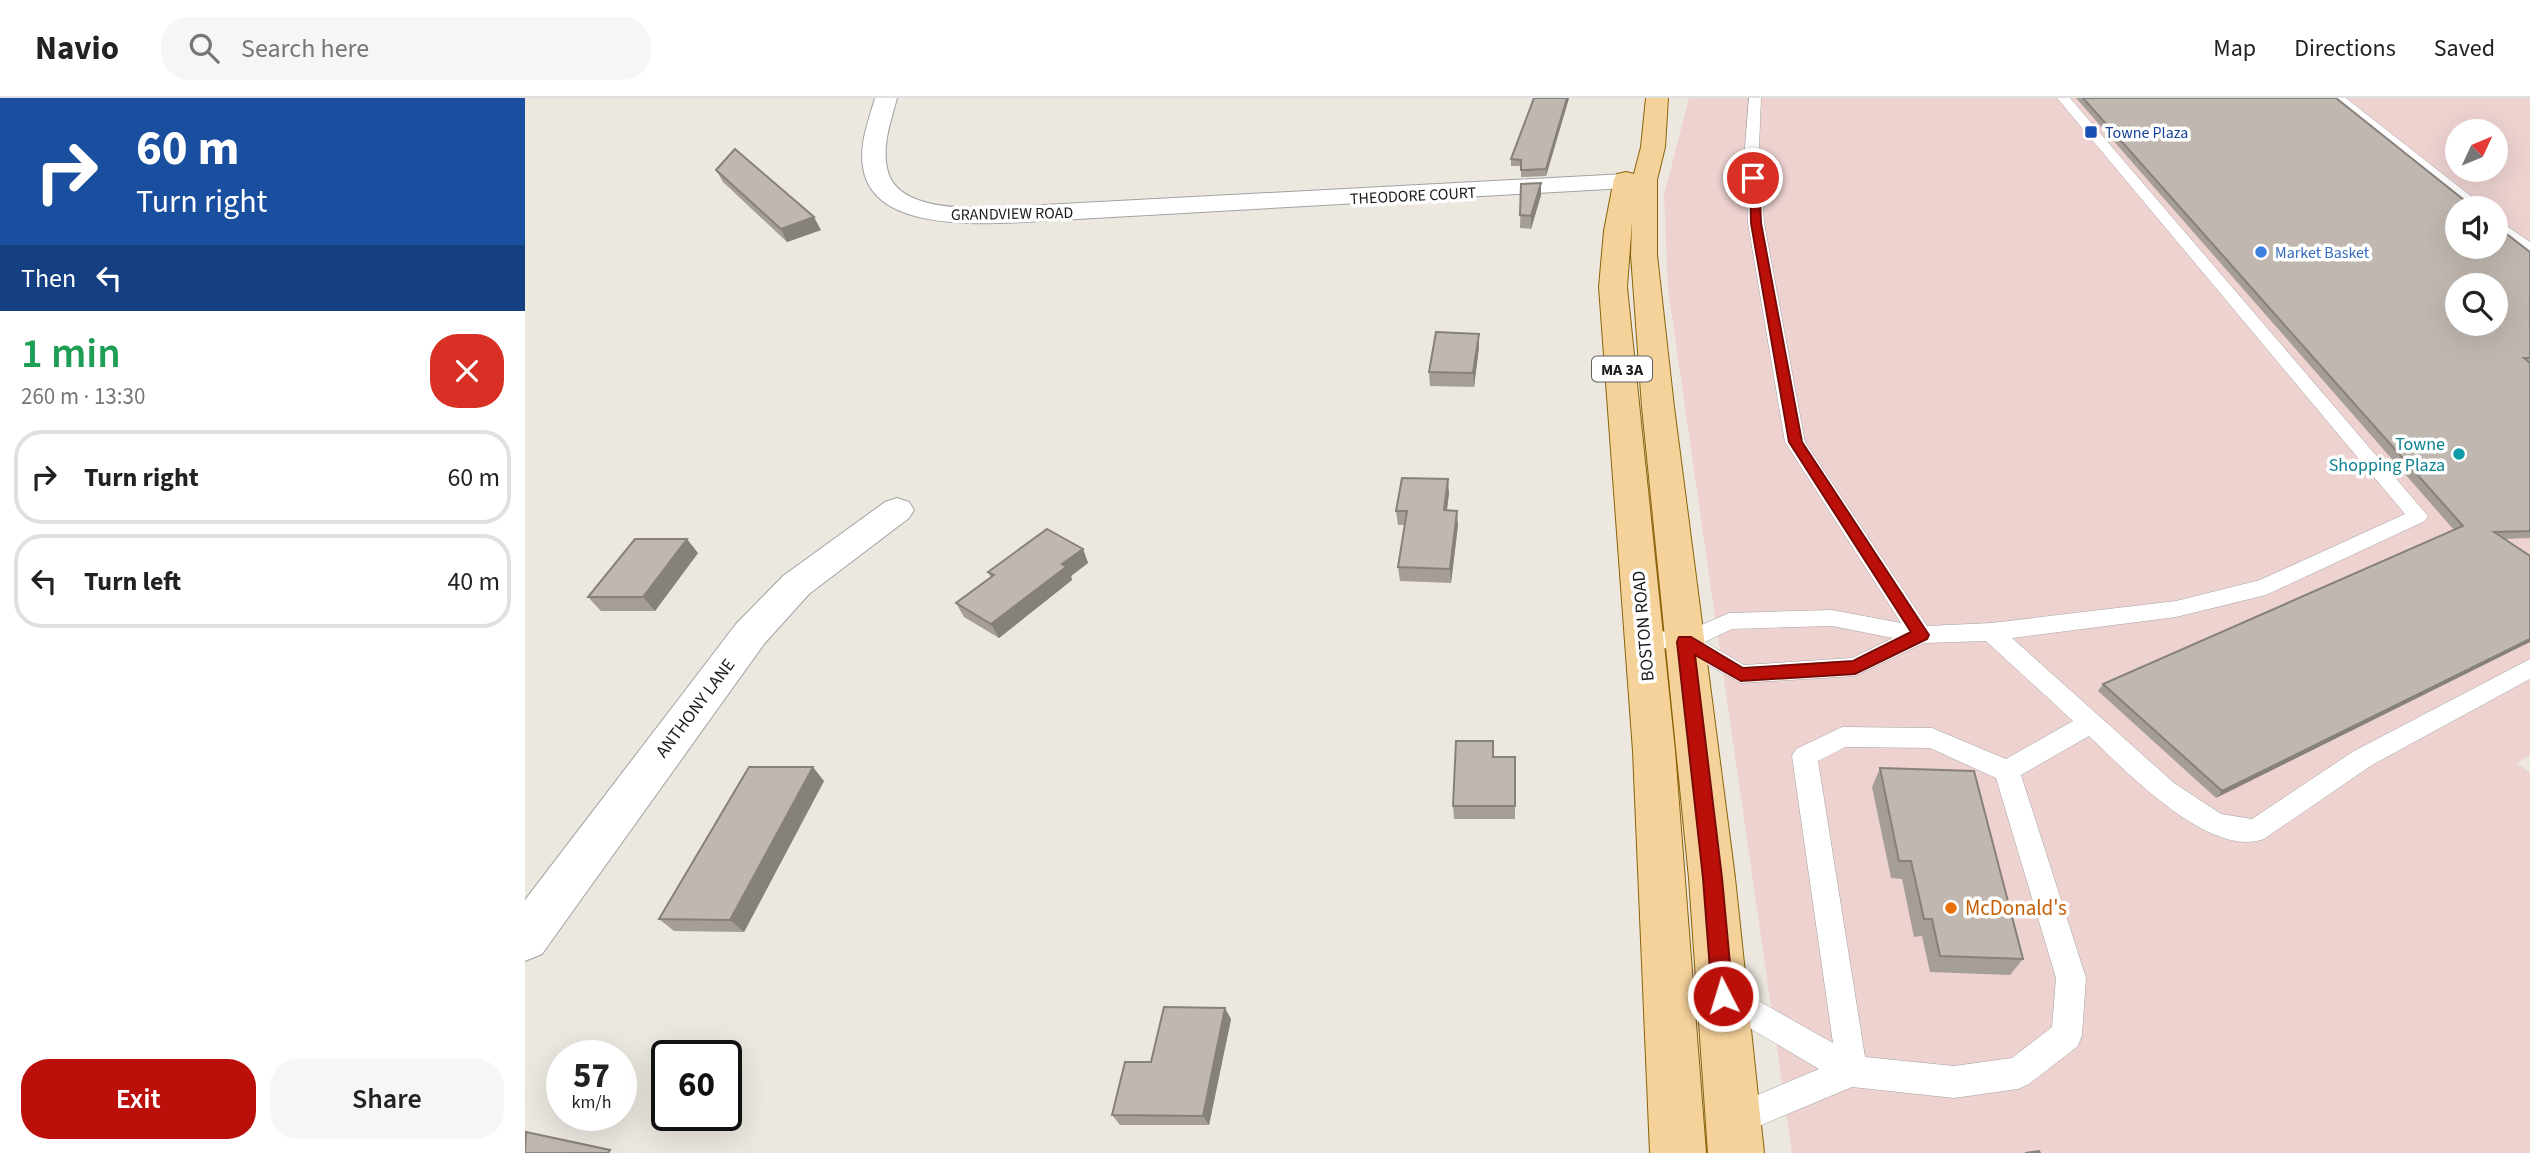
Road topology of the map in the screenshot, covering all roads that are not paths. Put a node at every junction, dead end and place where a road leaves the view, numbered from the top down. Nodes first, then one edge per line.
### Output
1 (886, 98) edge
2 (1755, 98) edge
3 (2063, 98) edge
4 (2338, 98) edge
5 (1657, 102) edge
6 (1625, 181) junction
7 (2464, 196) edge
8 (1200, 204) joint
9 (2508, 232) edge
10 (2530, 250) edge
11 (897, 510) dead end
12 (1991, 632) junction
13 (1921, 635) junction
14 (1665, 640) junction
15 (2530, 668) edge
16 (2091, 723) junction
17 (2007, 771) junction
18 (525, 938) edge
19 (1723, 996) junction
20 (1852, 1071) junction
21 (1735, 1137) edge
22 (1678, 1153) edge

1 - 8 street, GRANDVIEW ROAD
2 - 13 lane
3 - 12 lane
4 - 7 lane
5 - 6 main road, BOSTON ROAD / MA 3A
5 - 14 main road, BOSTON ROAD / MA 3A
6 - 8 street, THEODORE COURT
6 - 14 main road, BOSTON ROAD / MA 3A
9 - 10 lane
11 - 18 street, ANTHONY LANE
12 - 13 lane
12 - 16 lane
13 - 14 lane
13 - 14 lane
14 - 19 main road, BOSTON ROAD / MA 3A
14 - 22 main road, BOSTON ROAD / MA 3A
15 - 16 lane
16 - 17 lane
17 - 20 lane
17 - 20 lane
19 - 20 lane
19 - 21 main road, BOSTON ROAD / MA 3A
20 - 21 lane

